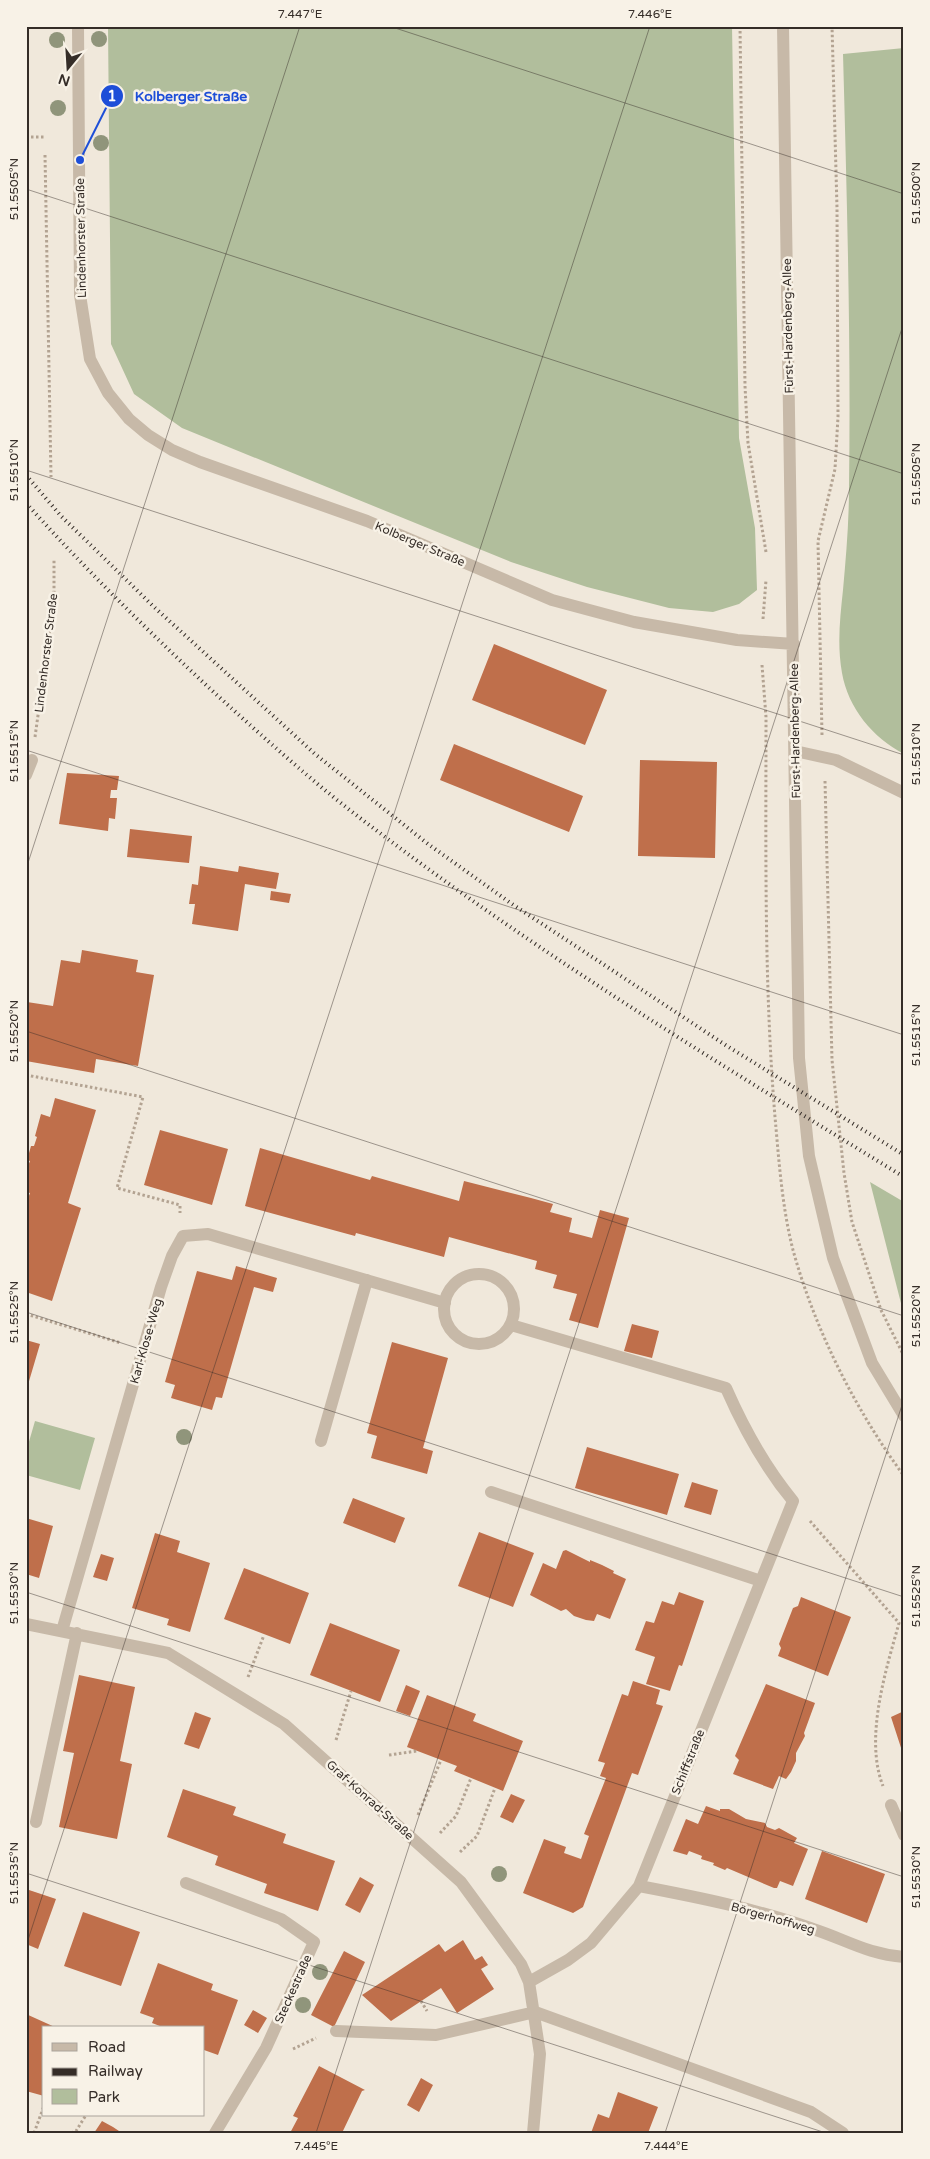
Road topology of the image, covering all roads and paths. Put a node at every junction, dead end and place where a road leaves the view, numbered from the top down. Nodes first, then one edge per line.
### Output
1 (78, 26) edge
2 (740, 26) edge
3 (784, 26) edge
4 (832, 26) edge
5 (26, 137) edge
6 (45, 137) dead end
7 (45, 155) dead end
8 (90, 359) joint
9 (52, 477) dead end
10 (766, 559) dead end
11 (54, 560) dead end
12 (766, 574) dead end
13 (763, 606) dead end
14 (794, 644) junction
15 (822, 732) dead end
16 (795, 751) junction
17 (32, 760) joint
18 (26, 774) edge
19 (825, 781) dead end
20 (904, 793) edge
21 (26, 1075) edge
22 (182, 1236) junction
23 (367, 1280) junction
24 (445, 1303) junction
25 (26, 1314) edge
26 (511, 1325) junction
27 (144, 1349) junction
28 (904, 1356) edge
29 (904, 1416) edge
30 (321, 1441) dead end
31 (491, 1492) dead end
32 (793, 1501) junction
33 (761, 1581) junction
34 (26, 1624) edge
35 (62, 1631) junction
36 (77, 1633) junction
37 (264, 1635) dead end
38 (247, 1680) dead end
39 (352, 1690) dead end
40 (332, 1747) dead end
41 (417, 1751) dead end
42 (388, 1755) dead end
43 (441, 1760) dead end
44 (471, 1778) dead end
45 (494, 1788) dead end
46 (891, 1805) joint
47 (416, 1818) dead end
48 (36, 1822) dead end
49 (904, 1835) edge
50 (436, 1837) dead end
51 (456, 1856) dead end
52 (186, 1883) dead end
53 (639, 1886) junction
54 (904, 1957) edge
55 (529, 1982) junction
56 (535, 2012) junction
57 (336, 2031) dead end
58 (42, 2111) edge
59 (85, 2116) edge
60 (34, 2133) edge
61 (72, 2133) edge
62 (215, 2133) edge
63 (533, 2133) edge
64 (843, 2133) edge

1 - 8 street, Lindenhorster Straße
2 - 10 path
3 - 14 street, Fürst-Hardenberg-Allee
4 - 15 path
5 - 6 path
7 - 9 path
8 - 14 street, Kolberger Straße
11 - 17 path, Lindenhorster Straße
12 - 13 path
14 - 16 street, Fürst-Hardenberg-Allee
16 - 20 street
16 - 29 street, Fürst-Hardenberg-Allee
17 - 18 street
19 - 28 path
21 - 22 path
22 - 23 street
22 - 27 street, Karl-Klose-Weg
23 - 24 street
23 - 30 street
24 - 26 street
24 - 26 street
25 - 27 path
26 - 32 street
27 - 35 street, Karl-Klose-Weg
31 - 33 street
32 - 33 street, Schiffstraße
32 - 46 path
33 - 53 street, Schiffstraße
34 - 35 street, Graf-Konrad-Straße
35 - 36 street, Graf-Konrad-Straße
36 - 48 street
36 - 55 street, Graf-Konrad-Straße
37 - 38 path
39 - 40 path
41 - 42 path
43 - 47 path
44 - 50 path
45 - 51 path
46 - 49 street
52 - 62 street, Steckestraße
53 - 54 street, Börgerhoffweg
53 - 55 street, Schiffstraße
55 - 56 street, Graf-Konrad-Straße
56 - 57 street
56 - 63 street, Graf-Konrad-Straße
56 - 64 street
58 - 60 path
59 - 61 path

